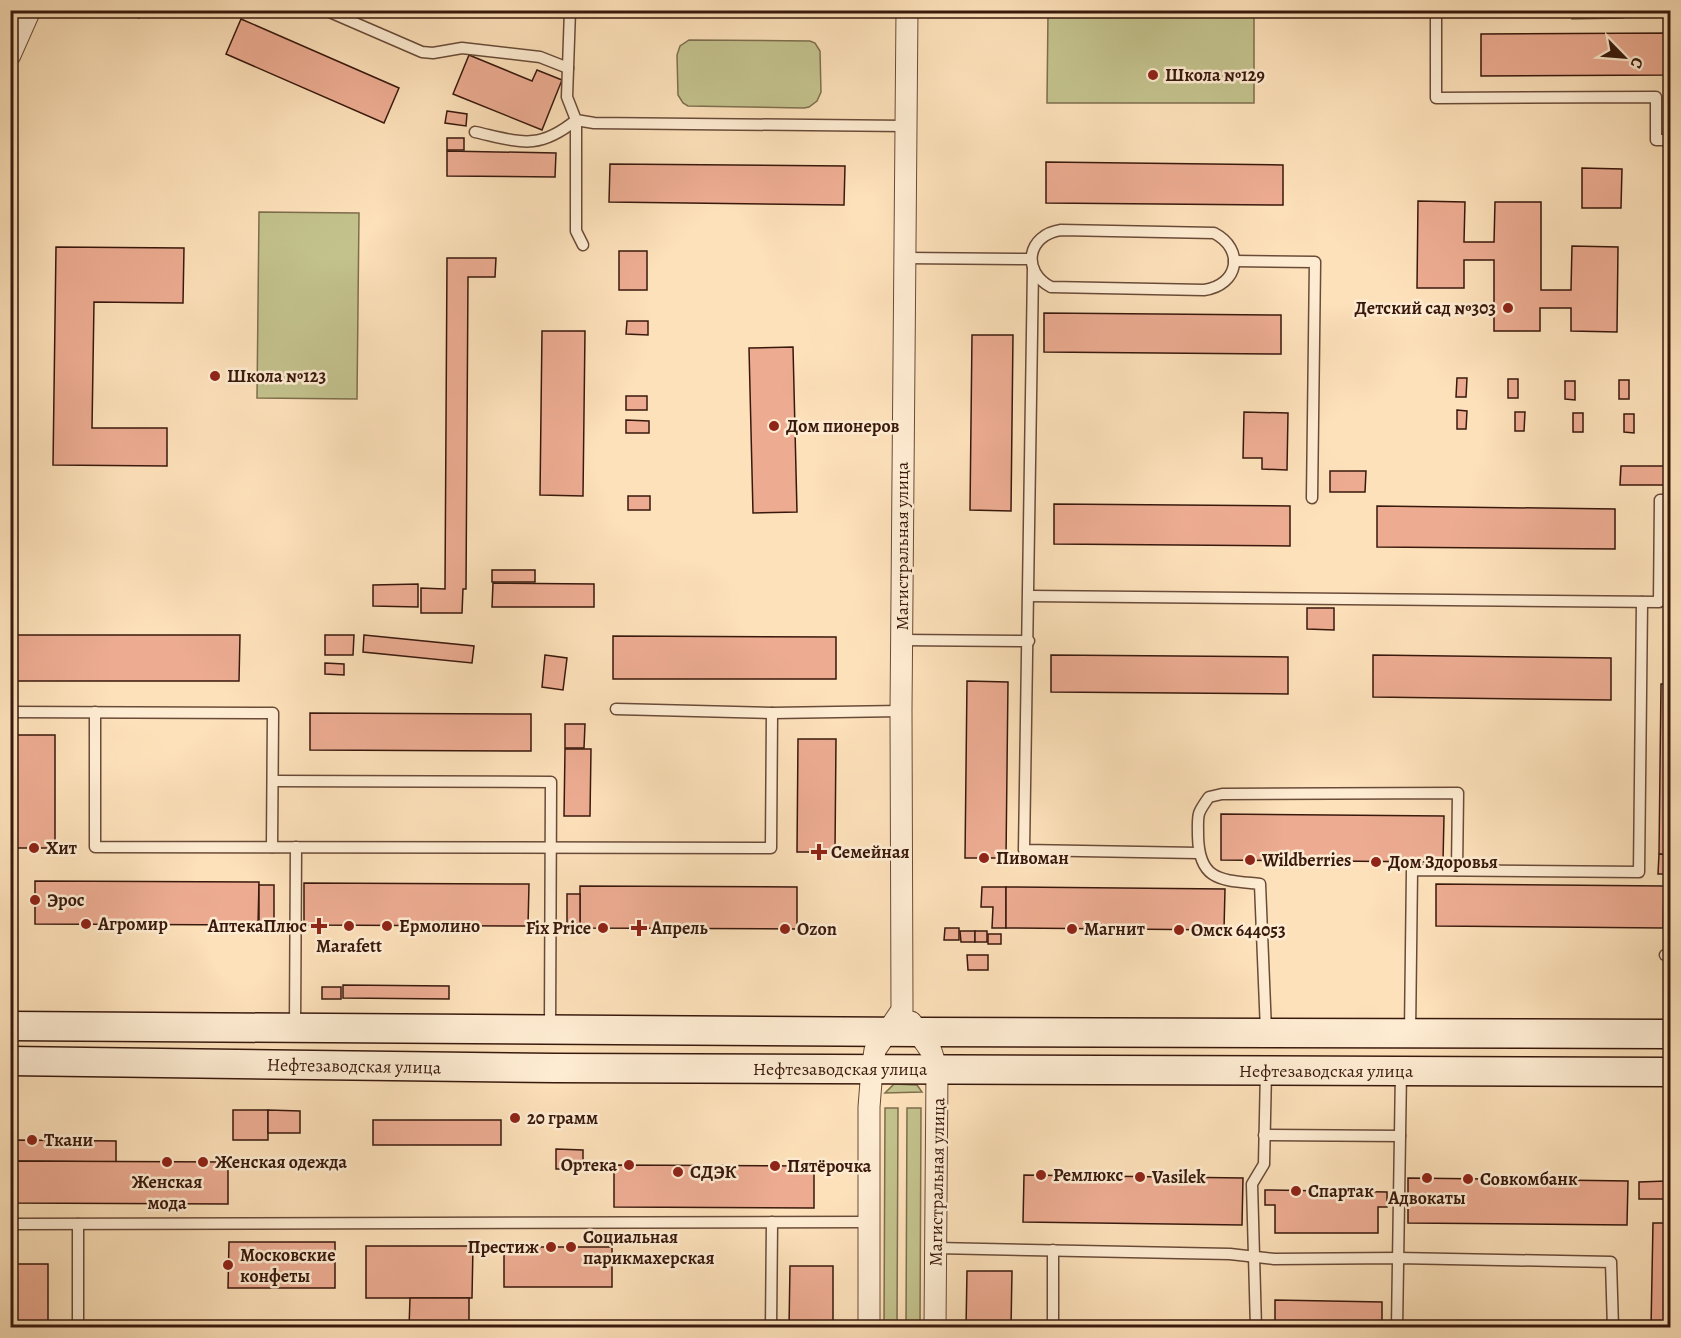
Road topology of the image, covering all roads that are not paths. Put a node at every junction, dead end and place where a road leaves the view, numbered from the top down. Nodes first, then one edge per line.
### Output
1 (30, 10) edge
2 (325, 10) edge
3 (570, 10) edge
4 (907, 10) edge
5 (1436, 10) edge
6 (10, 55) edge
7 (568, 69) junction
8 (576, 120) junction
9 (906, 126) junction
10 (475, 132) dead end
11 (1671, 140) edge
12 (583, 245) dead end
13 (904, 258) junction
14 (1234, 261) junction
15 (1032, 264) junction
16 (1312, 498) dead end
17 (1671, 500) edge
18 (1029, 596) junction
19 (1642, 602) junction
20 (901, 640) junction
21 (1029, 641) junction
22 (616, 709) dead end
23 (901, 711) junction
24 (10, 712) edge
25 (95, 712) junction
26 (772, 712) junction
27 (273, 781) junction
28 (272, 847) junction
29 (296, 847) junction
30 (551, 848) junction
31 (1198, 853) junction
32 (1457, 870) junction
33 (903, 1024) junction
34 (10, 1026) edge
35 (295, 1028) junction
36 (550, 1029) junction
37 (1266, 1033) junction
38 (1410, 1034) junction
39 (1671, 1034) edge
40 (10, 1061) edge
41 (872, 1069) junction
42 (937, 1070) junction
43 (1266, 1070) junction
44 (1401, 1071) junction
45 (1671, 1072) edge
46 (1264, 1135) junction
47 (1400, 1136) junction
48 (772, 1222) junction
49 (870, 1222) junction
50 (10, 1224) edge
51 (78, 1224) junction
52 (936, 1248) junction
53 (1053, 1251) junction
54 (1254, 1257) junction
55 (1398, 1258) junction
56 (78, 1328) edge
57 (771, 1328) edge
58 (869, 1328) edge
59 (935, 1328) edge
60 (1053, 1328) edge
61 (1256, 1328) edge
62 (1397, 1328) edge
63 (1613, 1328) edge

1 - 6 street
2 - 7 lane
3 - 7 lane
4 - 9 street, Магистральная улица
5 - 11 lane
7 - 8 lane
8 - 9 lane
8 - 10 lane
8 - 12 lane
9 - 13 street, Магистральная улица
13 - 15 lane
13 - 20 street, Магистральная улица
14 - 15 lane
14 - 15 lane
14 - 16 lane
15 - 18 lane
17 - 19 lane
18 - 19 lane
18 - 21 lane
19 - 32 lane
20 - 21 lane
20 - 23 street, Магистральная улица
21 - 31 lane
22 - 26 lane
23 - 26 lane
23 - 33 street, Магистральная улица
24 - 25 lane
25 - 27 lane
25 - 28 lane
26 - 30 lane
27 - 28 lane
27 - 30 lane
28 - 29 lane
29 - 30 lane
29 - 35 lane
30 - 36 lane
31 - 32 lane
31 - 37 lane
32 - 38 lane
33 - 36 main road, Нефтезаводская улица
33 - 37 main road, Нефтезаводская улица
33 - 41 street, Магистральная улица
33 - 42 street, Магистральная улица
34 - 35 main road, Нефтезаводская улица
35 - 36 main road, Нефтезаводская улица
37 - 38 main road, Нефтезаводская улица
38 - 39 main road, Нефтезаводская улица
40 - 41 main road, Нефтезаводская улица
41 - 42 main road, Нефтезаводская улица
41 - 49 street, Магистральная улица
42 - 43 main road, Нефтезаводская улица
42 - 52 street, Магистральная улица
43 - 44 main road, Нефтезаводская улица
43 - 46 lane
44 - 45 main road, Нефтезаводская улица
44 - 47 lane
46 - 47 lane
46 - 54 lane
47 - 55 lane
48 - 49 lane
48 - 51 lane
48 - 57 lane
49 - 58 street, Магистральная улица
50 - 51 lane
51 - 56 lane
52 - 53 lane
52 - 59 street, Магистральная улица
53 - 54 lane
53 - 60 lane
54 - 55 lane
54 - 61 lane
55 - 62 lane
55 - 63 lane

